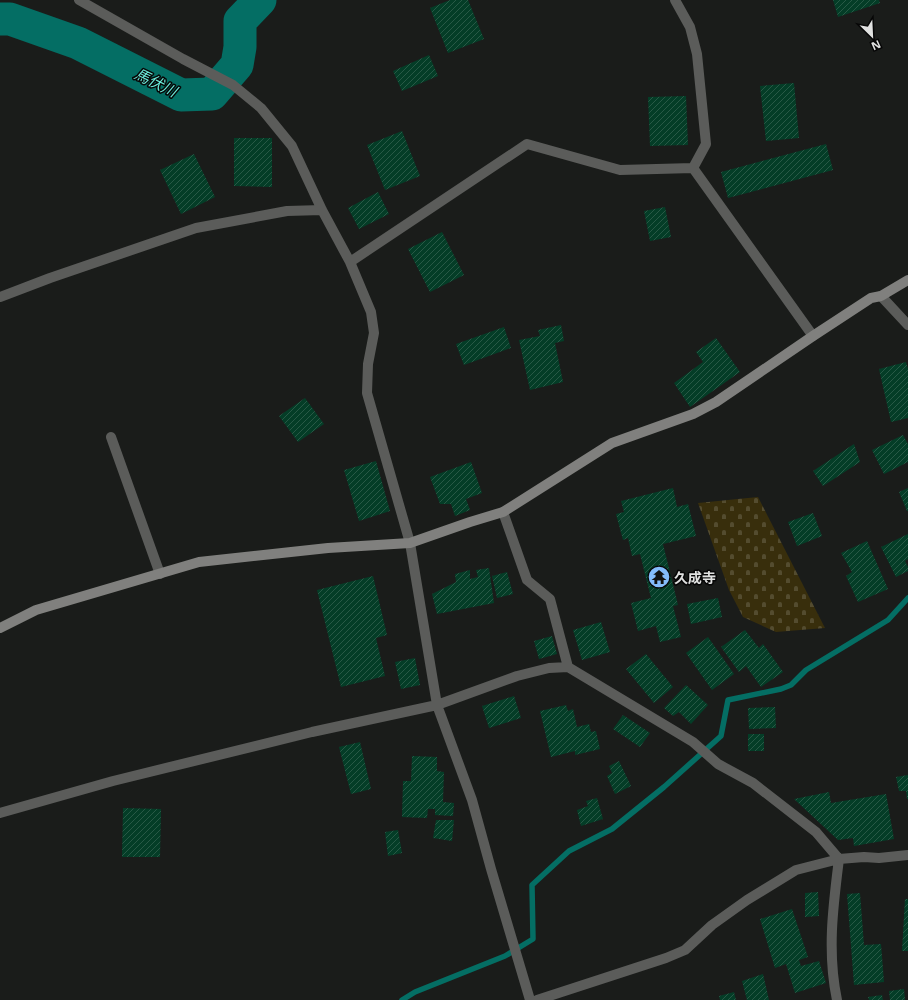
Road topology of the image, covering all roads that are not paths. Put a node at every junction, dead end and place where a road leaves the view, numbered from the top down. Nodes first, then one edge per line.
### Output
1 (80, 0) edge
2 (675, 0) edge
3 (693, 168) junction
4 (322, 210) junction
5 (350, 262) junction
6 (908, 280) edge
7 (881, 296) junction
8 (0, 297) edge
9 (908, 325) edge
10 (813, 336) junction
11 (111, 437) dead end
12 (503, 512) junction
13 (410, 543) junction
14 (160, 574) junction
15 (0, 628) edge
16 (568, 667) junction
17 (437, 705) junction
18 (0, 813) edge
19 (908, 855) edge
20 (839, 859) junction
21 (530, 1000) edge
22 (536, 1000) edge
23 (837, 1000) edge

1 - 4 street
2 - 3 street
3 - 5 street
3 - 10 street
4 - 5 street
4 - 8 street
5 - 13 street
6 - 7 street
7 - 9 street
7 - 10 street
10 - 12 street
11 - 14 street
12 - 13 street
12 - 16 street
13 - 14 street
13 - 17 street
14 - 15 street
16 - 17 street
16 - 20 street
17 - 18 street
17 - 21 street
19 - 20 street
20 - 22 street
20 - 23 street

